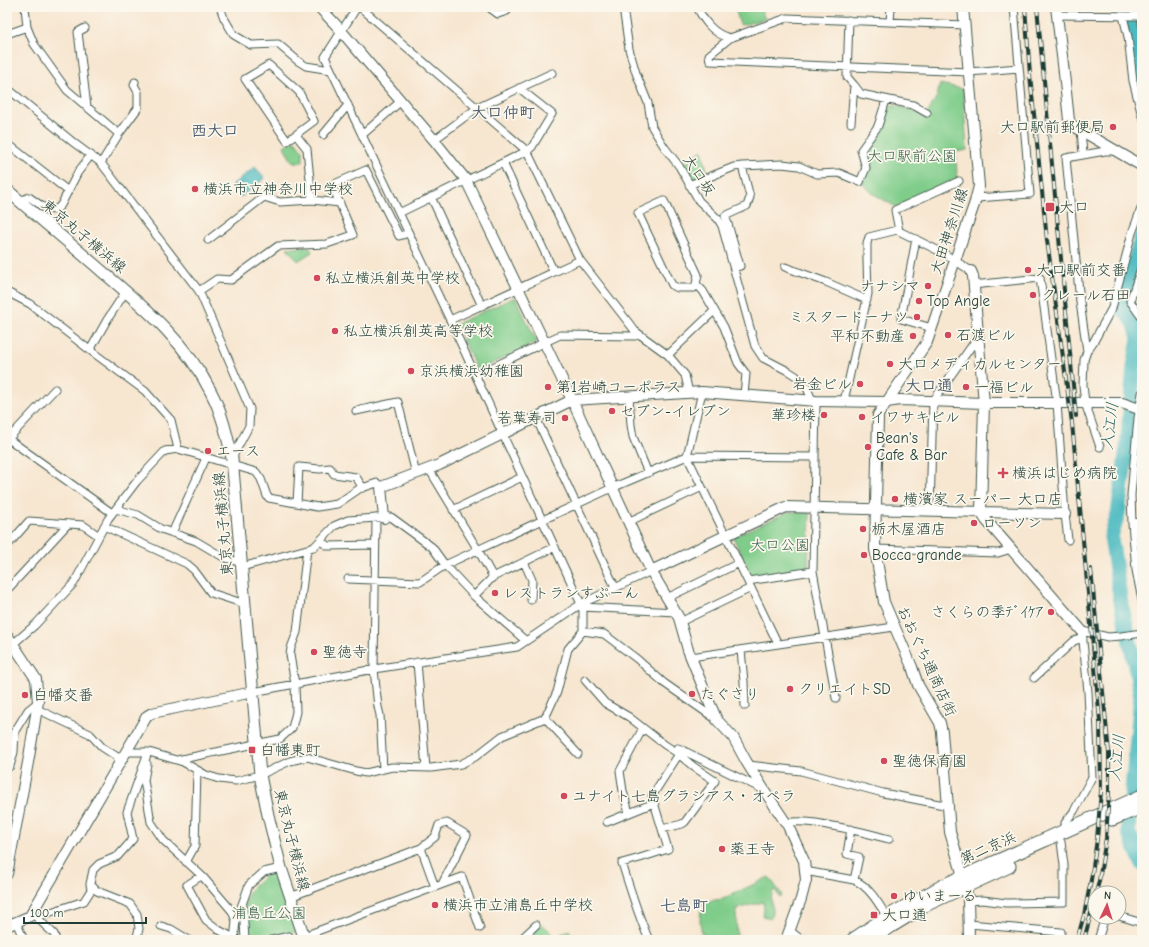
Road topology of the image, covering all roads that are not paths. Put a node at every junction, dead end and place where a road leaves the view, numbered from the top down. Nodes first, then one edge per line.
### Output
1 (25, 7) edge
2 (220, 7) edge
3 (319, 7) edge
4 (357, 7) edge
5 (360, 7) edge
6 (490, 7) edge
7 (509, 7) edge
8 (623, 7) edge
9 (697, 7) edge
10 (891, 7) edge
11 (963, 7) edge
12 (1014, 7) edge
13 (1137, 7) edge
14 (1056, 11) edge
15 (1123, 16) junction
16 (1140, 16) edge
17 (849, 20) junction
18 (890, 22) junction
19 (965, 25) junction
20 (1142, 25) edge
21 (27, 27) junction
22 (85, 28) dead end
23 (342, 32) junction
24 (7, 34) edge
25 (730, 38) junction
26 (847, 66) junction
27 (1019, 68) junction
28 (331, 70) junction
29 (969, 72) junction
30 (552, 73) dead end
31 (135, 82) dead end
32 (854, 85) junction
33 (7, 88) edge
34 (519, 88) junction
35 (886, 100) junction
36 (401, 101) junction
37 (348, 105) junction
38 (87, 106) junction
39 (477, 108) junction
40 (927, 114) dead end
41 (1142, 116) edge
42 (851, 123) dead end
43 (1080, 130) junction
44 (119, 134) junction
45 (322, 134) dead end
46 (296, 135) junction
47 (362, 135) junction
48 (434, 140) junction
49 (7, 143) edge
50 (527, 151) junction
51 (1115, 151) junction
52 (1083, 154) junction
53 (91, 155) junction
54 (101, 163) junction
55 (503, 163) junction
56 (742, 166) junction
57 (1142, 166) edge
58 (466, 180) junction
59 (959, 181) dead end
60 (690, 185) junction
61 (7, 190) edge
62 (68, 191) junction
63 (431, 197) junction
64 (977, 198) junction
65 (312, 200) junction
66 (20, 201) junction
67 (340, 203) junction
68 (1142, 206) edge
69 (399, 213) junction
70 (899, 231) junction
71 (409, 233) junction
72 (916, 239) junction
73 (208, 240) dead end
74 (580, 260) junction
75 (955, 261) junction
76 (1142, 265) edge
77 (785, 267) dead end
78 (734, 268) junction
79 (971, 270) joint
80 (554, 272) junction
81 (696, 284) junction
82 (973, 285) junction
83 (518, 289) junction
84 (126, 291) junction
85 (199, 291) junction
86 (7, 292) edge
87 (867, 300) junction
88 (482, 306) junction
89 (714, 311) junction
90 (1142, 318) edge
91 (450, 320) junction
92 (932, 328) junction
93 (639, 334) junction
94 (978, 340) junction
95 (543, 343) junction
96 (90, 350) junction
97 (1087, 351) junction
98 (668, 355) junction
99 (476, 375) junction
100 (55, 389) dead end
101 (702, 392) junction
102 (689, 393) junction
103 (1142, 393) edge
104 (744, 395) junction
105 (629, 397) junction
106 (572, 400) junction
107 (814, 401) junction
108 (844, 401) junction
109 (933, 401) junction
110 (887, 402) junction
111 (984, 403) junction
112 (1057, 403) junction
113 (1085, 403) junction
114 (1135, 408) edge
115 (356, 411) dead end
116 (536, 418) junction
117 (503, 434) junction
118 (8, 439) edge
119 (1100, 447) dead end
120 (178, 449) junction
121 (687, 456) junction
122 (815, 457) junction
123 (206, 458) junction
124 (232, 461) junction
125 (428, 469) junction
126 (648, 473) junction
127 (416, 474) junction
128 (522, 477) junction
129 (381, 487) junction
130 (702, 487) junction
131 (363, 488) junction
132 (612, 488) junction
133 (296, 503) junction
134 (576, 504) junction
135 (814, 508) junction
136 (876, 509) junction
137 (453, 510) junction
138 (930, 510) junction
139 (114, 511) junction
140 (981, 512) junction
141 (1065, 514) junction
142 (380, 518) junction
143 (542, 520) junction
144 (628, 522) junction
145 (1142, 522) edge
146 (1132, 523) junction
147 (68, 524) junction
148 (104, 526) junction
149 (172, 533) junction
150 (99, 536) junction
151 (726, 536) junction
152 (1068, 540) dead end
153 (320, 541) junction
154 (375, 545) junction
155 (7, 546) edge
156 (555, 547) junction
157 (307, 549) junction
158 (875, 549) junction
159 (1011, 549) junction
160 (478, 550) junction
161 (524, 562) junction
162 (739, 563) junction
163 (242, 565) junction
164 (445, 565) junction
165 (651, 570) junction
166 (813, 571) junction
167 (493, 577) junction
168 (348, 579) dead end
169 (374, 579) junction
170 (750, 585) junction
171 (615, 587) junction
172 (9, 588) dead end
173 (474, 596) junction
174 (667, 598) junction
175 (531, 600) dead end
176 (1142, 600) edge
177 (245, 604) junction
178 (581, 606) junction
179 (676, 612) junction
180 (680, 622) junction
181 (894, 627) junction
182 (583, 631) junction
183 (1142, 633) edge
184 (1083, 635) junction
185 (825, 637) junction
186 (526, 641) junction
187 (9, 642) edge
188 (778, 644) junction
189 (741, 650) junction
190 (691, 658) junction
191 (417, 662) junction
192 (374, 669) junction
193 (1034, 678) dead end
194 (585, 680) dead end
195 (295, 684) junction
196 (253, 692) junction
197 (836, 698) dead end
198 (37, 706) junction
199 (745, 706) dead end
200 (545, 718) junction
201 (717, 720) junction
202 (643, 728) junction
203 (257, 744) junction
204 (148, 752) junction
205 (677, 753) junction
206 (578, 754) dead end
207 (124, 756) junction
208 (177, 760) junction
209 (748, 765) junction
210 (7, 768) edge
211 (426, 768) junction
212 (383, 769) junction
213 (197, 770) junction
214 (260, 775) junction
215 (764, 790) junction
216 (1141, 802) edge
217 (654, 803) junction
218 (949, 806) junction
219 (1118, 812) junction
220 (629, 813) junction
221 (607, 822) dead end
222 (786, 823) junction
223 (662, 829) junction
224 (851, 829) junction
225 (1068, 830) junction
226 (889, 839) dead end
227 (1061, 842) junction
228 (421, 848) junction
229 (186, 862) junction
230 (282, 868) junction
231 (805, 871) junction
232 (7, 874) edge
233 (201, 876) junction
234 (854, 880) junction
235 (965, 881) junction
236 (90, 884) junction
237 (439, 886) junction
238 (290, 897) junction
239 (968, 901) junction
240 (242, 903) junction
241 (34, 915) junction
242 (887, 917) junction
243 (1127, 918) edge
244 (236, 921) junction
245 (1142, 923) edge
246 (12, 924) edge
247 (969, 924) junction
248 (536, 925) dead end
249 (1102, 925) edge
250 (161, 926) dead end
251 (480, 928) dead end
252 (789, 930) junction
253 (1061, 932) dead end
254 (286, 935) dead end
255 (304, 938) edge
256 (234, 939) edge
257 (24, 940) edge
258 (56, 940) edge
259 (136, 940) edge
260 (189, 940) edge
261 (245, 940) edge
262 (272, 940) edge
263 (520, 940) edge
264 (649, 940) edge
265 (786, 940) edge
266 (802, 940) edge
267 (853, 940) edge
268 (870, 940) edge
269 (968, 940) edge
270 (1098, 940) edge

1 - 21 street
2 - 28 street
3 - 23 street
4 - 23 street
5 - 39 street
6 - 7 street
8 - 60 street, 大口坂
9 - 25 street
10 - 18 street
11 - 19 street, 大田神奈川線
12 - 27 street
13 - 16 street
14 - 15 street
14 - 43 street
15 - 16 street
15 - 41 street
16 - 20 street
17 - 18 street
17 - 25 street
17 - 26 street
18 - 19 street
19 - 29 street, 大田神奈川線
21 - 24 street
21 - 38 street
22 - 38 street
23 - 28 street
23 - 36 street
25 - 26 street
26 - 29 street
26 - 32 street
27 - 29 street
27 - 64 street
28 - 37 street
29 - 64 street, 大田神奈川線
30 - 34 street
31 - 44 street
32 - 35 street
32 - 42 street
33 - 53 street
34 - 39 street
34 - 50 street
35 - 40 street
35 - 56 street
36 - 47 street
36 - 48 street
37 - 45 street
37 - 47 street
38 - 44 street
39 - 48 street
39 - 50 street
43 - 51 street
43 - 52 street
44 - 54 street
46 - 46 street
46 - 65 street
47 - 69 street
48 - 58 street
49 - 62 street
50 - 55 street
50 - 74 street
51 - 52 street
51 - 57 street
52 - 97 street
53 - 54 street
53 - 62 street
54 - 85 street
55 - 58 street
55 - 80 street
56 - 60 street
56 - 78 street
58 - 63 street
58 - 83 street
59 - 70 street
60 - 78 street, 大口坂
61 - 66 main road, 東京丸子横浜線
62 - 66 street
63 - 69 street
63 - 88 street
64 - 75 street, 大田神奈川線
65 - 67 street
65 - 73 street
66 - 84 main road, 東京丸子横浜線
67 - 71 street
67 - 85 street
68 - 97 street
69 - 71 street
70 - 72 street
70 - 87 street
71 - 91 street
72 - 75 street
72 - 92 street
74 - 80 street
74 - 93 street
75 - 79 street
75 - 92 street, 大田神奈川線
76 - 90 street
77 - 87 street
78 - 107 street, 大口坂
79 - 82 street
80 - 83 street
81 - 81 street
81 - 89 street
82 - 94 street
82 - 112 street
83 - 88 street
83 - 95 street
84 - 96 street
84 - 124 main road, 東京丸子横浜線
85 - 124 street
86 - 96 street
87 - 108 street
88 - 91 street
89 - 98 street
89 - 104 street
91 - 99 street
92 - 110 street, 大田神奈川線
93 - 95 street
93 - 98 street
94 - 109 street
94 - 111 street
95 - 99 street
95 - 106 street
96 - 120 street
97 - 113 street
98 - 102 street
99 - 117 street
100 - 118 street
101 - 102 street
101 - 104 street
101 - 121 street
102 - 105 street
103 - 114 street
104 - 107 street
105 - 106 street
105 - 126 street
106 - 116 street
106 - 132 street
107 - 108 street
107 - 122 street
108 - 110 street
109 - 110 street
109 - 111 street
109 - 138 street
110 - 136 street, おおぐち通商店街
111 - 112 street
111 - 140 street
112 - 113 street
112 - 141 street
113 - 114 street
113 - 119 street
114 - 146 street
115 - 127 street
116 - 117 street
116 - 134 street
117 - 125 street
117 - 128 street
118 - 139 street
120 - 123 street
120 - 139 street
121 - 122 street
121 - 126 street
121 - 130 street
122 - 135 street
123 - 124 street
123 - 149 street
124 - 133 street
124 - 163 main road, 東京丸子横浜線
125 - 127 street
125 - 137 street
126 - 132 street
127 - 129 street
128 - 137 street
128 - 143 street
129 - 131 street
129 - 142 street
130 - 144 street
130 - 151 street
131 - 133 street
131 - 133 street
132 - 134 street
132 - 144 street
134 - 143 street
134 - 171 street
135 - 136 street
135 - 151 street
135 - 166 street
136 - 138 street
136 - 158 street, おおぐち通商店街
137 - 160 street
138 - 140 street
139 - 148 street
139 - 149 street
140 - 141 street
140 - 159 street
141 - 152 street
142 - 153 street
142 - 154 street
142 - 164 street
143 - 156 street
143 - 160 street
144 - 165 street
145 - 146 street
146 - 176 street
147 - 150 street
147 - 155 street
147 - 172 street
148 - 150 street
148 - 177 street
149 - 163 street
150 - 187 street
151 - 162 street
151 - 165 street
153 - 154 street
153 - 157 street
154 - 169 street
156 - 161 street
156 - 178 street
157 - 163 street
157 - 195 street
158 - 159 street
158 - 181 street, おおぐち通商店街
159 - 184 street
160 - 164 street
160 - 167 street
161 - 167 street
161 - 175 street
162 - 170 street
162 - 174 street
163 - 177 main road, 東京丸子横浜線
164 - 169 street
164 - 173 street
165 - 171 street
165 - 174 street
166 - 170 street
166 - 185 street
167 - 173 street
168 - 169 street
169 - 192 street
170 - 180 street
170 - 188 street
171 - 178 street
173 - 186 street
174 - 179 street
177 - 196 main road, 東京丸子横浜線
178 - 179 street
178 - 182 street
178 - 186 street
179 - 180 street
180 - 190 street
181 - 185 street
181 - 218 street, おおぐち通商店街
182 - 200 street
182 - 201 street
183 - 184 street
184 - 193 street
184 - 225 street
185 - 188 street
185 - 197 street
186 - 191 street
187 - 198 street
188 - 189 street
189 - 190 street
189 - 199 street
190 - 201 street
191 - 192 street
191 - 211 street
192 - 195 street
192 - 212 street
194 - 202 street
195 - 196 street
195 - 203 street
196 - 203 main road, 東京丸子横浜線
196 - 207 street
198 - 207 street
198 - 210 street
198 - 232 street
200 - 206 street
200 - 211 street
201 - 209 street
202 - 205 street
202 - 220 street
203 - 208 street
203 - 214 main road, 東京丸子横浜線
204 - 207 street
204 - 208 street
204 - 229 street
204 - 236 street
205 - 215 street
205 - 217 street
205 - 223 street
207 - 241 street
208 - 213 street
209 - 215 street
209 - 218 street
211 - 212 street
212 - 214 street
213 - 214 street
213 - 229 street
214 - 230 main road, 東京丸子横浜線
215 - 222 street
216 - 219 highway, 第二京浜
217 - 220 street
217 - 223 street
218 - 235 street, おおぐち通商店街
219 - 225 highway, 第二京浜
219 - 227 highway, 第二京浜
220 - 221 street
222 - 224 street
222 - 231 street
223 - 264 street
224 - 226 street
224 - 234 street
225 - 235 highway, 第二京浜
227 - 235 highway, 第二京浜
227 - 239 street
228 - 237 street
228 - 237 street
228 - 238 street
229 - 233 street
230 - 238 main road, 東京丸子横浜線
230 - 240 street
231 - 234 street
231 - 252 street
233 - 244 street
233 - 256 street
234 - 242 street
235 - 239 street, おおぐち通商店街
235 - 242 highway, 第二京浜
235 - 268 highway, 第二京浜
236 - 241 street
236 - 259 street
237 - 251 street
237 - 255 street
238 - 255 main road, 東京丸子横浜線
239 - 247 street, おおぐち通商店街
240 - 244 street
240 - 261 street
241 - 246 street
241 - 258 street
242 - 267 highway, 第二京浜
243 - 245 street
244 - 256 street
246 - 257 street
247 - 253 street
247 - 269 street, おおぐち通商店街
248 - 263 street
249 - 270 street
250 - 260 street
252 - 265 street
252 - 266 street
254 - 262 street

